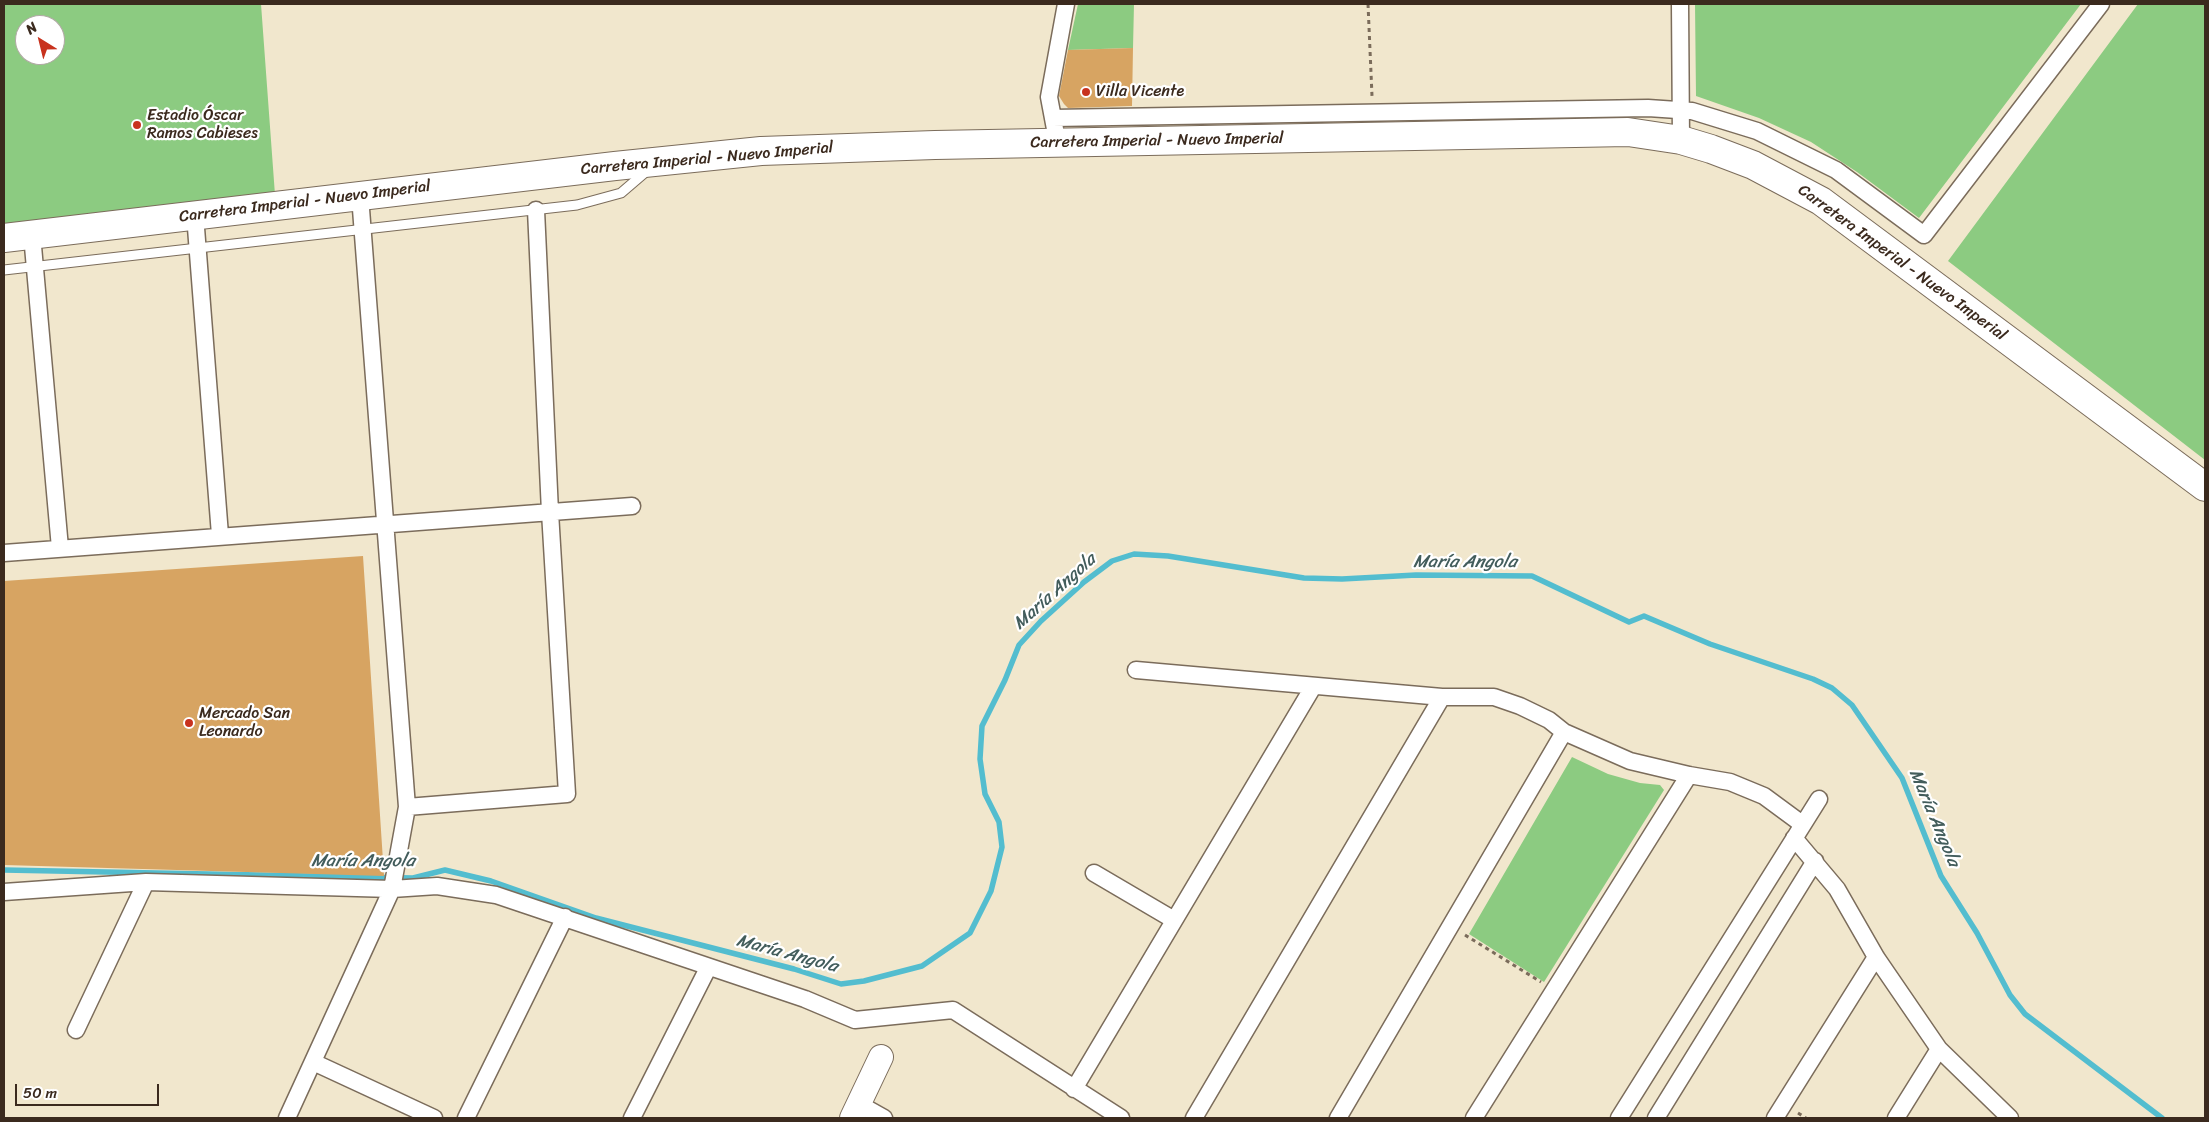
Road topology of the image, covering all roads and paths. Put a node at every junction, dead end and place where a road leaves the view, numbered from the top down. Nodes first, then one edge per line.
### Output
1 (1066, 4) edge
2 (1368, 4) edge
3 (1680, 4) edge
4 (2101, 4) edge
5 (1681, 110) junction
6 (1373, 113) junction
7 (1055, 131) junction
8 (1681, 140) junction
9 (657, 161) junction
10 (360, 196) junction
11 (536, 210) junction
12 (195, 215) junction
13 (363, 229) junction
14 (32, 235) junction
15 (4, 238) edge
16 (198, 248) junction
17 (35, 266) junction
18 (4, 270) edge
19 (2205, 487) edge
20 (632, 506) dead end
21 (550, 512) junction
22 (387, 524) junction
23 (220, 535) junction
24 (60, 548) junction
25 (4, 553) edge
26 (1136, 670) dead end
27 (1313, 687) junction
28 (1442, 697) junction
29 (1564, 732) junction
30 (1689, 775) junction
31 (1819, 799) dead end
32 (407, 807) junction
33 (1798, 831) junction
34 (1815, 861) junction
35 (1094, 873) dead end
36 (394, 881) junction
37 (146, 882) junction
38 (4, 892) edge
39 (565, 917) junction
40 (1174, 920) junction
41 (1450, 926) junction
42 (1876, 957) junction
43 (708, 968) junction
44 (1554, 990) junction
45 (76, 1030) dead end
46 (1939, 1049) junction
47 (881, 1058) dead end
48 (313, 1062) junction
49 (1074, 1090) junction
50 (855, 1111) edge
51 (287, 1118) edge
52 (434, 1118) edge
53 (466, 1118) edge
54 (632, 1118) edge
55 (884, 1118) edge
56 (1121, 1118) edge
57 (1194, 1118) edge
58 (1338, 1118) edge
59 (1474, 1118) edge
60 (1618, 1118) edge
61 (1656, 1118) edge
62 (1775, 1118) edge
63 (1896, 1118) edge
64 (2010, 1118) edge

1 - 7 street
2 - 6 path
3 - 5 street
4 - 5 street
5 - 6 street
5 - 8 street
6 - 7 street
7 - 8 highway, Carretera Imperial - Nuevo Imperial
7 - 9 highway, Carretera Imperial - Nuevo Imperial
8 - 19 highway, Carretera Imperial - Nuevo Imperial
9 - 10 highway, Carretera Imperial - Nuevo Imperial
9 - 11 lane
10 - 12 highway, Carretera Imperial - Nuevo Imperial
10 - 13 street
11 - 13 lane
11 - 21 street
12 - 14 highway, Carretera Imperial - Nuevo Imperial
12 - 16 street
13 - 16 lane
13 - 22 street
14 - 15 highway, Carretera Imperial - Nuevo Imperial
14 - 17 street
16 - 17 lane
16 - 23 street
17 - 18 lane
17 - 24 street
20 - 21 street
21 - 22 street
21 - 32 street
22 - 23 street
22 - 32 street
23 - 24 street
24 - 25 street
26 - 27 street
27 - 28 street
27 - 40 street
28 - 29 street
28 - 57 street
29 - 30 street
29 - 41 street
30 - 33 street
30 - 44 street
31 - 33 street
32 - 36 street
33 - 34 street
33 - 60 street
34 - 42 street
34 - 61 street
35 - 40 street
36 - 37 street
36 - 39 street
36 - 48 street
37 - 38 street
37 - 45 street
39 - 43 street
39 - 53 street
40 - 49 street
41 - 44 path
41 - 58 street
42 - 46 street
42 - 62 street
43 - 49 street
43 - 54 street
44 - 59 street
46 - 63 street
46 - 64 street
47 - 50 street
48 - 51 street
48 - 52 street
49 - 56 street
50 - 55 street

